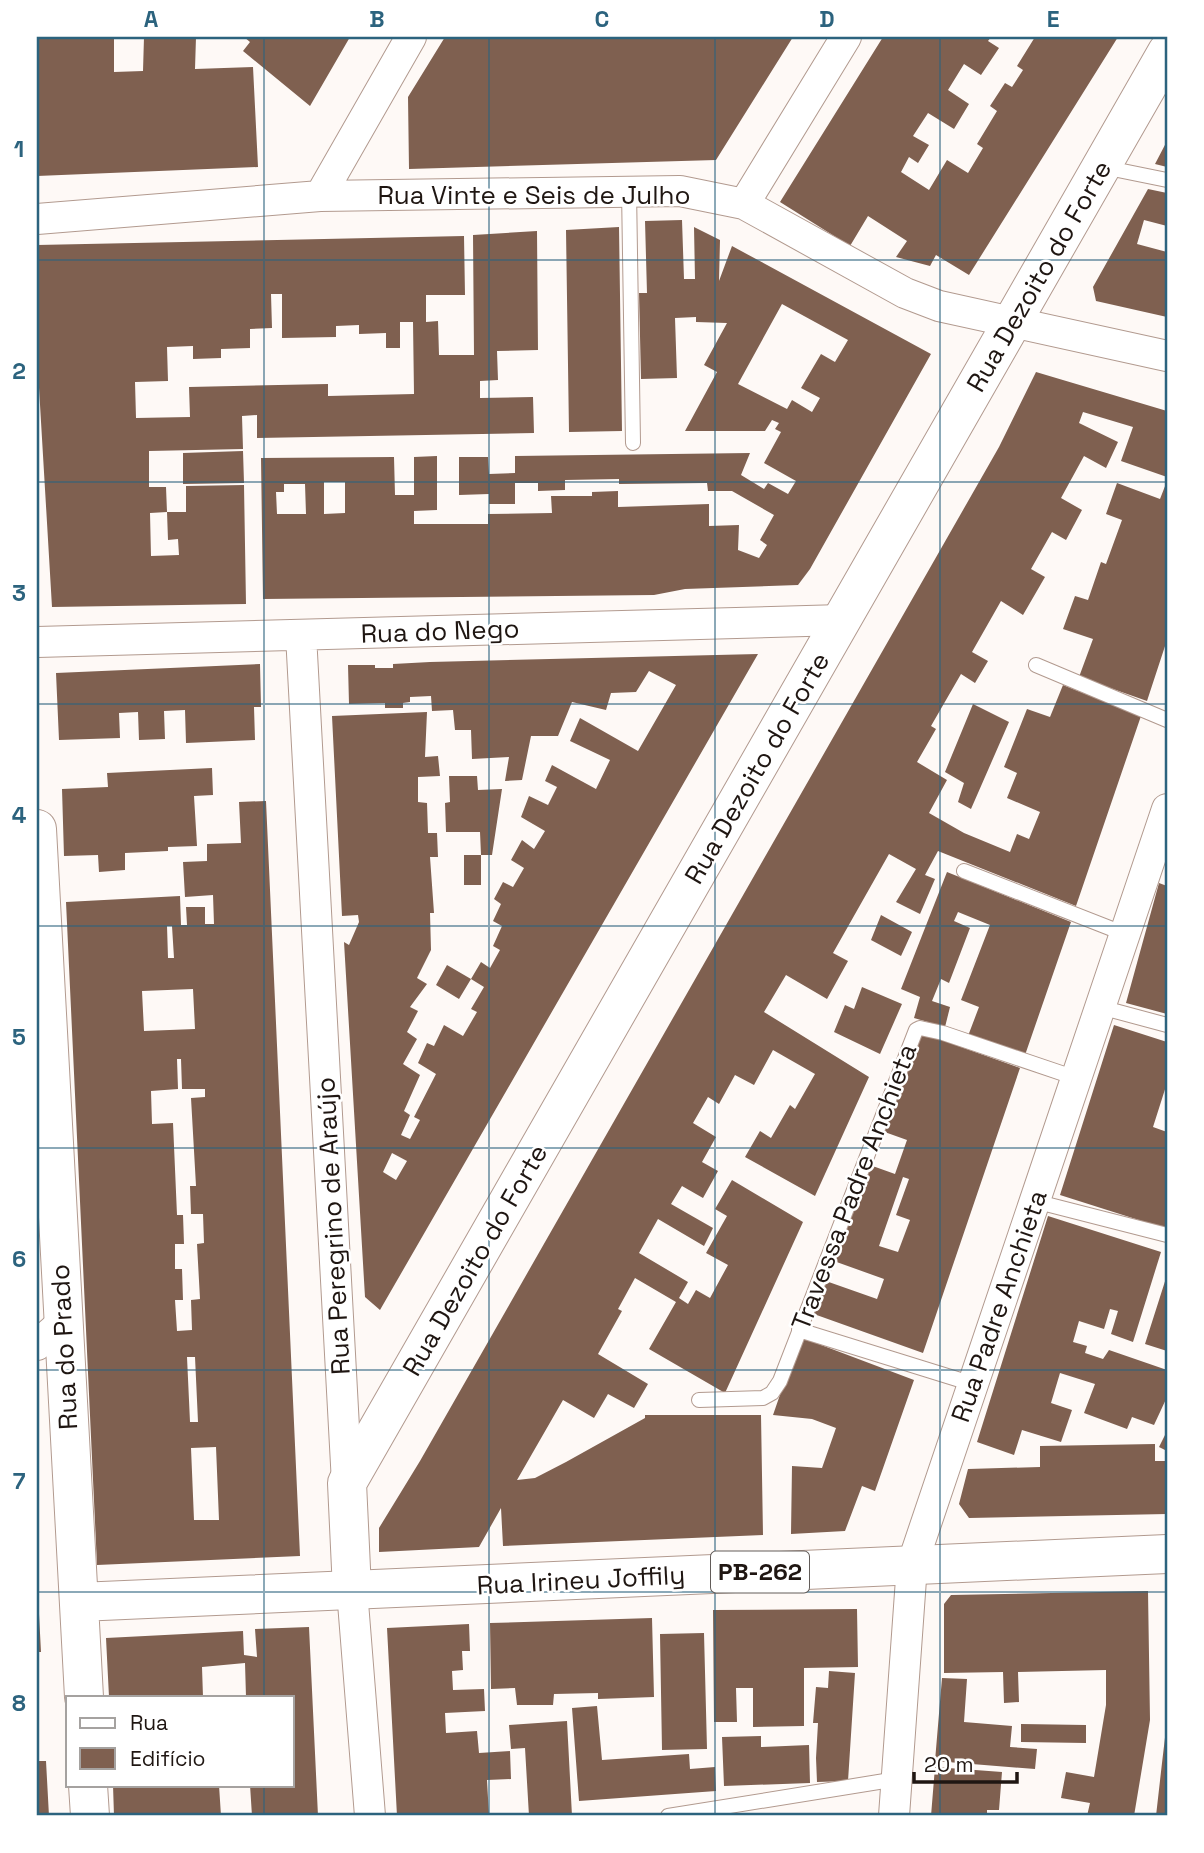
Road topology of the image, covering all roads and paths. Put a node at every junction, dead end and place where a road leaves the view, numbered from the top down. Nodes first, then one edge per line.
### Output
1 (411, 37) edge
2 (846, 37) edge
3 (1167, 52) edge
4 (1102, 167) junction
5 (1167, 180) edge
6 (629, 190) junction
7 (320, 196) junction
8 (744, 204) junction
9 (37, 219) edge
10 (1013, 322) junction
11 (1167, 356) edge
12 (634, 443) dead end
13 (842, 620) junction
14 (301, 635) junction
15 (37, 642) edge
16 (1036, 665) dead end
17 (1167, 720) edge
18 (1167, 809) edge
19 (37, 829) edge
20 (1160, 856) edge
21 (964, 871) dead end
22 (1125, 934) junction
23 (1100, 1007) junction
24 (1167, 1025) edge
25 (1076, 1078) junction
26 (1034, 1201) junction
27 (1167, 1235) edge
28 (799, 1329) junction
29 (50, 1333) edge
30 (973, 1384) junction
31 (699, 1401) dead end
32 (346, 1483) junction
33 (1167, 1554) edge
34 (912, 1565) junction
35 (352, 1590) junction
36 (79, 1602) junction
37 (84, 1696) edge
38 (897, 1779) junction
39 (88, 1786) edge
40 (90, 1816) edge
41 (370, 1816) edge
42 (668, 1816) edge
43 (894, 1816) edge

1 - 7 street
2 - 8 street
3 - 4 main road, Rua Dezoito do Forte
4 - 5 lane
4 - 10 main road, Rua Dezoito do Forte
6 - 7 street, Rua Vinte e Seis de Julho
6 - 8 street, Rua Vinte e Seis de Julho
6 - 12 lane
7 - 9 street, Rua Vinte e Seis de Julho
8 - 10 street, Rua Vinte e Seis de Julho
10 - 11 street, Rua Vinte e Seis de Julho
10 - 13 main road, Rua Dezoito do Forte
13 - 14 street, Rua do Nego
13 - 32 main road, Rua Dezoito do Forte
14 - 15 street, Rua do Nego
14 - 32 street, Rua Peregrino de Araújo
16 - 17 lane
18 - 20 street, Rua Padre Anchieta
19 - 29 main road, Rua do Prado
20 - 22 street, Rua Padre Anchieta
21 - 22 lane
22 - 23 street, Rua Padre Anchieta
23 - 24 lane
23 - 25 street, Rua Padre Anchieta
25 - 26 street, Rua Padre Anchieta
25 - 28 lane, Travessa Padre Anchieta
26 - 27 lane
26 - 30 street, Rua Padre Anchieta
28 - 30 lane
28 - 31 lane, Travessa Padre Anchieta
29 - 36 main road, Rua do Prado
30 - 34 street, Rua Padre Anchieta
32 - 35 main road, Rua Peregrino de Araújo
33 - 34 main road, Rua Irineu Joffily / PB-262
34 - 35 main road, Rua Irineu Joffily / PB-262
34 - 38 street, Rua Padre Anchieta
35 - 36 main road, Rua Irineu Joffily / PB-262
35 - 41 street, Rua Peregrino de Araújo
36 - 37 main road, Rua do Prado
38 - 42 lane
38 - 43 street, Rua Padre Anchieta
39 - 40 main road

